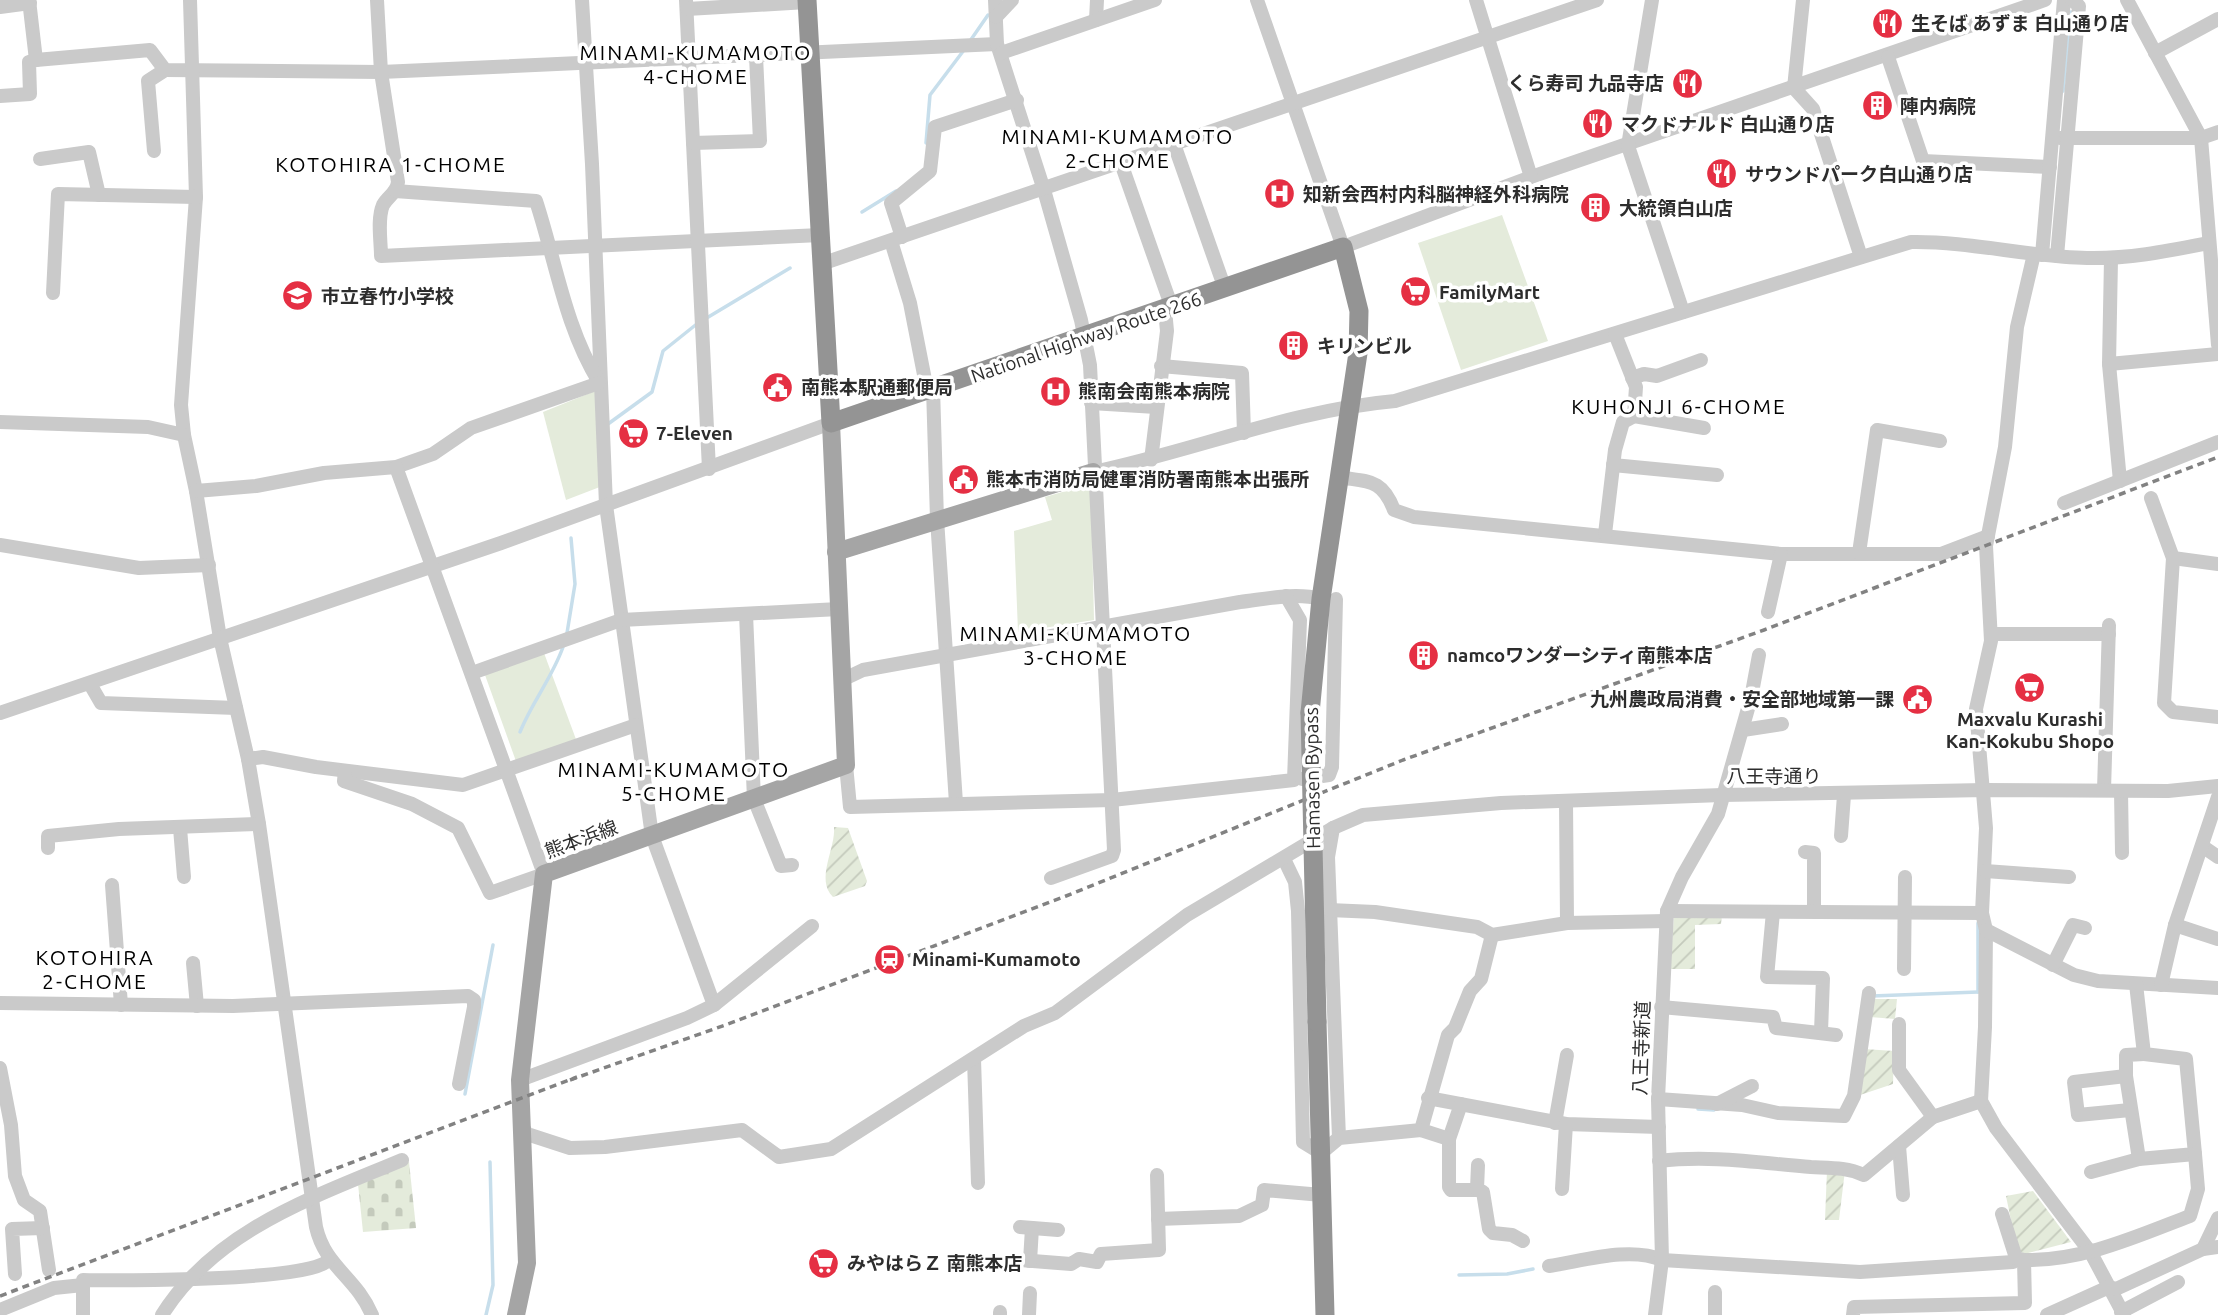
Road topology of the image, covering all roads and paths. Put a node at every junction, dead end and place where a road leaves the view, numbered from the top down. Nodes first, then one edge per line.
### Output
1 (190, 0) edge
2 (377, 0) edge
3 (582, 0) edge
4 (995, 0) edge
5 (1012, 0) edge
6 (1097, 0) edge
7 (1155, 0) edge
8 (1257, 0) edge
9 (1476, 0) edge
10 (1597, 0) edge
11 (1652, 0) edge
12 (1803, 0) edge
13 (2045, 0) edge
14 (2064, 0) edge
15 (2072, 0) edge
16 (2127, 0) edge
17 (807, 1) edge
18 (29, 2) edge
19 (687, 5) edge
20 (0, 6) edge
21 (996, 18) junction
22 (2218, 19) edge
23 (1096, 20) junction
24 (1489, 37) junction
25 (999, 49) junction
26 (810, 53) junction
27 (2155, 53) junction
28 (757, 56) junction
29 (1888, 57) junction
30 (689, 59) junction
31 (36, 61) junction
32 (584, 64) junction
33 (165, 70) junction
34 (195, 72) junction
35 (380, 72) junction
36 (1794, 88) junction
37 (0, 96) edge
38 (1017, 100) junction
39 (1294, 101) junction
40 (2218, 132) edge
41 (2052, 138) junction
42 (2068, 138) junction
43 (2200, 138) junction
44 (693, 143) junction
45 (1174, 144) junction
46 (1629, 146) junction
47 (154, 151) dead end
48 (40, 159) dead end
49 (1121, 163) junction
50 (2050, 167) junction
51 (1531, 177) junction
52 (1044, 190) junction
53 (395, 191) junction
54 (99, 195) junction
55 (196, 197) junction
56 (820, 235) junction
57 (896, 239) junction
58 (698, 242) junction
59 (2209, 243) junction
60 (595, 247) junction
61 (1343, 247) junction
62 (552, 250) junction
63 (2038, 254) junction
64 (2057, 256) junction
65 (1861, 257) junction
66 (2111, 259) junction
67 (821, 264) junction
68 (1225, 289) junction
69 (52, 293) dead end
70 (1169, 309) junction
71 (1683, 312) junction
72 (1615, 334) junction
73 (1085, 337) junction
74 (2218, 345) edge
75 (2218, 354) edge
76 (1701, 360) dead end
77 (2109, 364) junction
78 (1161, 366) junction
79 (1632, 378) junction
80 (599, 383) junction
81 (930, 389) junction
82 (1091, 403) junction
83 (1351, 405) junction
84 (1156, 407) junction
85 (1634, 416) junction
86 (0, 422) edge
87 (831, 423) junction
88 (1704, 428) dead end
89 (1244, 433) junction
90 (184, 435) junction
91 (1940, 441) dead end
92 (2218, 442) edge
93 (1151, 460) junction
94 (1613, 465) junction
95 (397, 467) junction
96 (709, 469) junction
97 (1093, 472) junction
98 (1717, 475) dead end
99 (1338, 477) junction
100 (2120, 481) junction
101 (197, 491) junction
102 (2151, 498) dead end
103 (2064, 503) dead end
104 (606, 505) junction
105 (937, 519) junction
106 (1605, 534) junction
107 (1988, 536) junction
108 (0, 545) edge
109 (836, 552) junction
110 (1859, 553) junction
111 (1781, 554) junction
112 (2173, 558) junction
113 (2218, 564) edge
114 (209, 565) junction
115 (434, 566) junction
116 (1286, 596) junction
117 (1329, 599) junction
118 (839, 609) junction
119 (1768, 612) dead end
120 (746, 614) junction
121 (621, 620) junction
122 (1104, 628) junction
123 (1991, 634) junction
124 (220, 638) junction
125 (948, 655) junction
126 (1759, 655) dead end
127 (472, 673) junction
128 (842, 680) junction
129 (90, 684) junction
130 (236, 708) junction
131 (0, 713) edge
132 (2218, 718) edge
133 (636, 724) junction
134 (1782, 724) dead end
135 (1742, 730) junction
136 (248, 759) junction
137 (846, 765) junction
138 (345, 771) junction
139 (506, 772) junction
140 (1293, 780) junction
141 (2218, 786) edge
142 (1985, 790) junction
143 (2104, 790) junction
144 (2122, 790) junction
145 (1722, 795) junction
146 (1844, 795) junction
147 (2218, 797) edge
148 (754, 799) junction
149 (1112, 800) junction
150 (1566, 801) junction
151 (956, 803) junction
152 (259, 824) junction
153 (180, 828) junction
154 (1333, 828) junction
155 (652, 836) junction
156 (1841, 836) dead end
157 (2202, 846) junction
158 (48, 848) dead end
159 (1805, 852) dead end
160 (2122, 853) dead end
161 (2218, 857) edge
162 (1284, 859) junction
163 (792, 866) dead end
164 (1985, 871) junction
165 (544, 874) junction
166 (184, 877) dead end
167 (1905, 877) dead end
168 (2069, 877) dead end
169 (1051, 878) dead end
170 (112, 885) dead end
171 (1329, 910) junction
172 (1814, 911) junction
173 (1773, 912) junction
174 (1905, 912) junction
175 (1982, 913) junction
176 (1667, 916) junction
177 (1567, 923) junction
178 (2175, 925) junction
179 (812, 926) dead end
180 (2085, 928) dead end
181 (1986, 930) junction
182 (1492, 935) junction
183 (2218, 939) edge
184 (193, 963) dead end
185 (2053, 965) junction
186 (1904, 969) dead end
187 (2136, 984) junction
188 (2161, 985) junction
189 (2218, 988) edge
190 (1868, 993) dead end
191 (0, 1003) edge
192 (286, 1004) junction
193 (121, 1005) junction
194 (714, 1005) junction
195 (197, 1006) junction
196 (1661, 1007) junction
197 (1899, 1024) dead end
198 (2144, 1054) junction
199 (1567, 1055) dead end
200 (974, 1059) junction
201 (0, 1068) edge
202 (2126, 1076) junction
203 (520, 1080) junction
204 (459, 1084) dead end
205 (1752, 1086) dead end
206 (1428, 1098) junction
207 (1658, 1099) junction
208 (1981, 1101) junction
209 (1461, 1104) junction
210 (1717, 1104) junction
211 (2130, 1110) junction
212 (1933, 1117) junction
213 (520, 1122) junction
214 (1561, 1124) junction
215 (1659, 1127) junction
216 (1421, 1130) junction
217 (1339, 1138) junction
218 (1449, 1139) junction
219 (1899, 1146) junction
220 (1321, 1153) junction
221 (2194, 1154) junction
222 (2139, 1159) junction
223 (402, 1160) dead end
224 (1660, 1161) junction
225 (1478, 1165) dead end
226 (2091, 1172) dead end
227 (1157, 1175) dead end
228 (978, 1184) dead end
229 (1562, 1189) dead end
230 (1478, 1190) junction
231 (1322, 1195) junction
232 (1903, 1195) dead end
233 (311, 1198) junction
234 (2002, 1214) dead end
235 (2218, 1218) edge
236 (1158, 1219) junction
237 (43, 1228) junction
238 (1058, 1230) dead end
239 (1522, 1241) dead end
240 (2218, 1247) edge
241 (2203, 1249) junction
242 (2091, 1253) junction
243 (2020, 1259) junction
244 (328, 1260) junction
245 (1662, 1260) junction
246 (1549, 1266) dead end
247 (49, 1270) dead end
248 (15, 1274) dead end
249 (191, 1279) junction
250 (2178, 1282) dead end
251 (83, 1285) junction
252 (2109, 1287) junction
253 (1715, 1292) dead end
254 (1030, 1293) dead end
255 (2025, 1303) junction
256 (0, 1310) edge
257 (167, 1311) edge
258 (2122, 1313) edge
259 (2047, 1314) edge
260 (83, 1315) edge
261 (372, 1315) edge
262 (516, 1315) edge
263 (1029, 1315) edge
264 (1325, 1315) edge
265 (1654, 1315) edge
266 (1715, 1315) edge
267 (1853, 1315) edge

1 - 34 street
2 - 35 street
3 - 32 street
4 - 21 street
5 - 21 street
6 - 23 street
7 - 23 street
8 - 39 street
9 - 24 street
10 - 24 street
11 - 46 street
12 - 36 street
13 - 29 street
14 - 41 street
15 - 42 street
16 - 27 street
17 - 19 street
17 - 26 highway
18 - 20 street
18 - 31 street
19 - 30 street
21 - 25 street
22 - 27 street
23 - 25 street
24 - 39 street
24 - 51 street
25 - 26 street
25 - 38 street
26 - 28 street
26 - 56 highway
27 - 43 street
28 - 30 street
28 - 44 street
29 - 36 street
29 - 50 street
30 - 32 street
30 - 44 street
31 - 33 street
31 - 37 street
32 - 35 street
32 - 60 street
33 - 34 street
33 - 47 street
34 - 35 street
34 - 55 street
35 - 53 street
36 - 46 street
36 - 65 street
38 - 52 street
38 - 57 street
39 - 45 street
39 - 61 street
40 - 43 street
41 - 42 street
41 - 50 street
42 - 43 street
42 - 64 street
43 - 59 street
44 - 58 street
45 - 49 street
45 - 68 street
46 - 51 street
46 - 71 street
48 - 54 street
49 - 52 street
49 - 70 street
50 - 63 street
51 - 61 street
52 - 57 street
52 - 73 street
53 - 62 street
53 - 62 street
54 - 55 street
54 - 69 street
55 - 90 street
56 - 58 street
56 - 67 highway
57 - 67 street
57 - 81 street
58 - 60 street
58 - 96 street
59 - 66 street
59 - 74 street
60 - 62 street
60 - 80 street
61 - 68 highway, National Highway Route 266
61 - 83 highway, Hamasen Bypass
62 - 80 street
63 - 64 street
63 - 65 street
63 - 107 street
64 - 66 street
65 - 71 street
66 - 77 street
67 - 87 highway
68 - 70 highway, National Highway Route 266
70 - 73 highway, National Highway Route 266
70 - 78 street
71 - 72 street
72 - 79 street
72 - 83 street
73 - 81 highway, National Highway Route 266
73 - 82 street
75 - 77 street
76 - 79 street
77 - 100 street
78 - 84 street
78 - 89 street
79 - 85 street
80 - 95 street
80 - 104 street
81 - 87 highway, National Highway Route 266
81 - 105 street
82 - 84 street
82 - 97 street
83 - 89 street
83 - 99 highway, Hamasen Bypass
84 - 93 street
85 - 88 street
85 - 94 street
86 - 90 street
87 - 96 street
87 - 109 main road
89 - 93 street
90 - 101 street
91 - 110 street
92 - 100 street
93 - 97 street
94 - 98 street
94 - 106 street
95 - 101 street
95 - 115 street
96 - 104 street
97 - 105 main road
97 - 122 street
99 - 106 street
99 - 117 highway, Hamasen Bypass
100 - 103 street
101 - 114 street
102 - 112 street
104 - 115 street
104 - 121 street
105 - 109 main road
105 - 125 street
106 - 111 street
107 - 110 street
107 - 123 street
108 - 114 street
109 - 118 main road
110 - 111 street
111 - 119 street
112 - 113 street
112 - 132 street
114 - 124 street
115 - 124 street
115 - 127 street
116 - 117 street
116 - 122 street
116 - 140 street
117 - 140 street
117 - 220 highway, Hamasen Bypass, bridge
118 - 120 street
118 - 128 main road
120 - 121 street
120 - 148 street
121 - 127 street
121 - 133 street
122 - 125 street
122 - 149 street
123 - 142 street
123 - 143 street
124 - 129 street
124 - 130 street
125 - 128 street
125 - 151 street
126 - 135 street, 八王寺新道
127 - 139 street
128 - 137 main road
129 - 130 street
129 - 131 street
130 - 136 street
133 - 139 street
133 - 155 street
134 - 135 street
135 - 145 street, 八王寺新道
136 - 138 street
136 - 152 street
137 - 148 main road, 熊本浜線
137 - 151 street
138 - 139 street
138 - 165 street
139 - 165 street
140 - 149 street
141 - 144 street, 八王寺通り
142 - 143 street, 八王寺通り
142 - 146 street, 八王寺通り
142 - 164 street
143 - 144 street, 八王寺通り
144 - 160 street
145 - 146 street, 八王寺通り
145 - 150 street, 八王寺通り
145 - 176 street, 八王寺新道
146 - 156 street
147 - 157 street
148 - 155 main road, 熊本浜線
148 - 163 street
149 - 151 street
149 - 169 street
150 - 154 street, 八王寺通り
150 - 177 street
152 - 153 street
152 - 192 street
153 - 158 street
153 - 166 street
154 - 162 street, 八王寺通り
154 - 171 street
155 - 165 main road, 熊本浜線
155 - 194 street
157 - 161 street
157 - 178 street
159 - 172 street
162 - 200 street, 八王寺通り
162 - 220 street
164 - 168 street
164 - 175 street
165 - 203 main road, 熊本浜線
167 - 174 street
170 - 193 street
171 - 182 street
171 - 217 street
172 - 173 street
172 - 174 street
173 - 176 street
173 - 196 street
174 - 175 street
174 - 186 street
175 - 181 street
176 - 177 street
176 - 196 street, 八王寺新道
177 - 182 street
178 - 183 street
178 - 188 street
179 - 194 street
180 - 185 street
181 - 185 street
181 - 208 street
182 - 206 street
184 - 195 street
185 - 187 street
187 - 188 street
187 - 198 street
188 - 189 street
190 - 210 street
191 - 193 street
192 - 195 street
192 - 204 street
192 - 233 street
193 - 195 street
194 - 203 street
196 - 207 street, 八王寺新道
197 - 212 street
198 - 202 street
198 - 221 street
199 - 214 street
200 - 213 street, 八王寺通り
200 - 228 street
201 - 237 street
202 - 211 street
202 - 211 street
203 - 213 main road, 熊本浜線
205 - 210 street
206 - 209 street
206 - 216 street
207 - 210 street
207 - 215 street, 八王寺新道
208 - 212 street
208 - 242 street
209 - 214 street
209 - 218 street
211 - 222 street
212 - 219 street
213 - 262 main road, 熊本浜線
214 - 215 street
214 - 229 street
215 - 224 street, 八王寺新道
216 - 217 street
216 - 218 street
217 - 220 street
218 - 230 street
219 - 224 street
219 - 232 street
220 - 231 highway, Hamasen Bypass
221 - 222 street
221 - 242 street
222 - 226 street
223 - 233 street
224 - 245 street, 八王寺新道
225 - 230 street
227 - 236 street
230 - 239 street
231 - 236 street
231 - 264 highway, Hamasen Bypass
233 - 244 street
233 - 249 street
234 - 243 street
235 - 241 street
236 - 238 street
237 - 247 street
237 - 248 street
240 - 241 street
241 - 252 street
242 - 243 street
242 - 252 street
243 - 245 street
243 - 255 street
244 - 249 street
244 - 261 street
245 - 246 street
245 - 265 street, 八王寺新道
249 - 251 street
249 - 257 street
250 - 258 street
251 - 256 street
251 - 260 street
252 - 258 street
252 - 259 street
253 - 266 street
254 - 263 street
255 - 259 street
255 - 267 street

